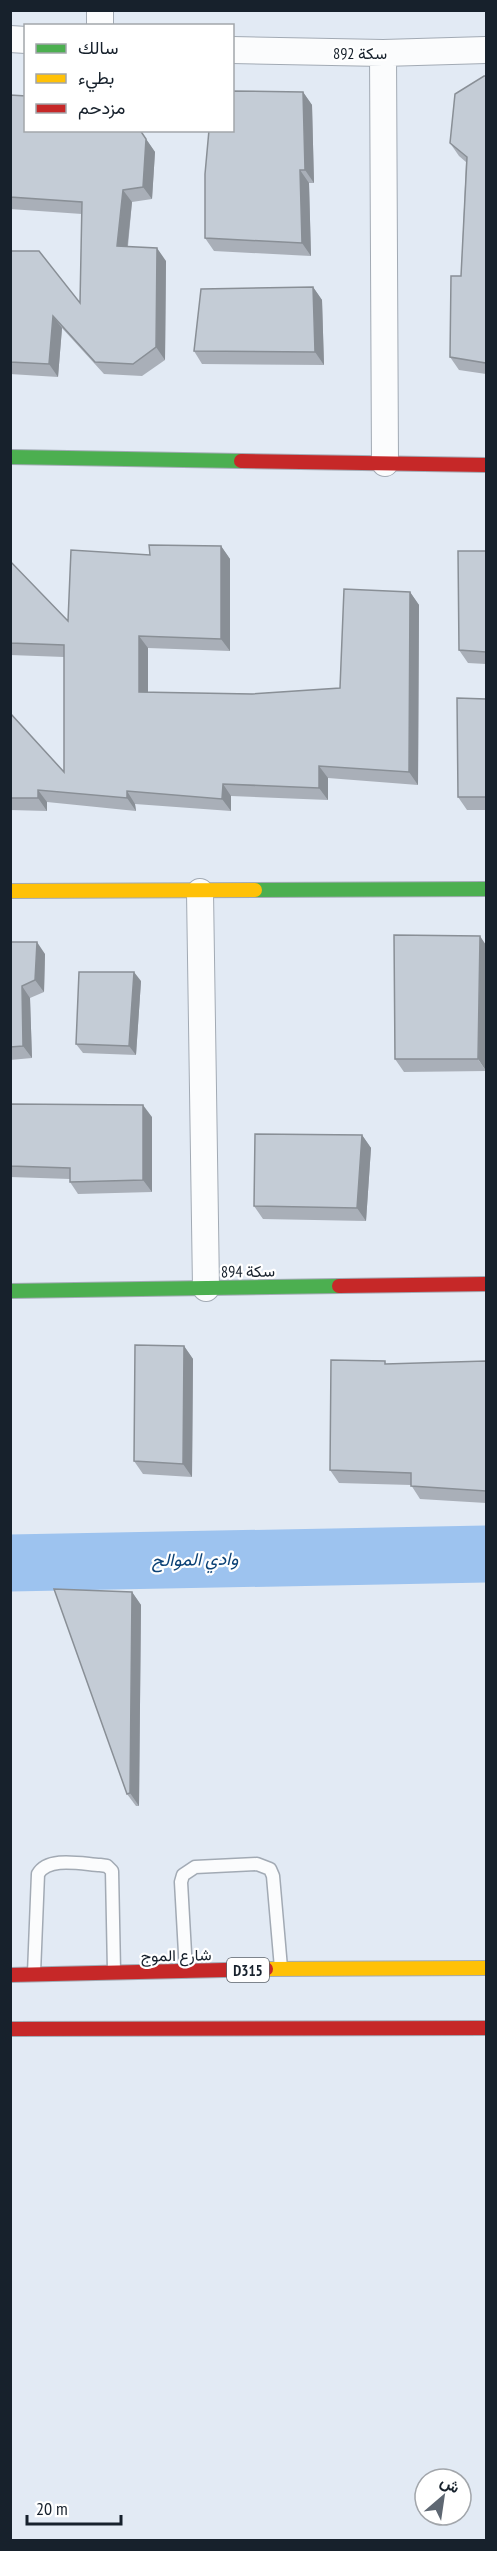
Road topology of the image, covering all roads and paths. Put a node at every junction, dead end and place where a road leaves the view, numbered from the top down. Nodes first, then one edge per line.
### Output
1 (234, 50) edge
2 (486, 50) edge
3 (383, 53) junction
4 (10, 457) edge
5 (385, 463) junction
6 (486, 465) edge
7 (486, 889) edge
8 (10, 891) edge
9 (200, 892) junction
10 (486, 1284) edge
11 (206, 1288) junction
12 (10, 1291) edge
13 (486, 1968) edge
14 (281, 1969) junction
15 (186, 1971) junction
16 (114, 1972) junction
17 (33, 1974) junction
18 (10, 1975) edge
19 (486, 2028) edge
20 (10, 2029) edge

1 - 3 street, سكة 892
2 - 3 street, سكة 892
3 - 5 street
4 - 5 street
5 - 6 street
7 - 9 street
8 - 9 street
9 - 11 street
10 - 11 street, سكة 894
11 - 12 street, سكة 894
13 - 14 street, شارع الموج / D315
14 - 15 street, شارع الموج / D315
14 - 15 lane
15 - 16 street, شارع الموج / D315
16 - 17 street, شارع الموج / D315
16 - 17 lane
17 - 18 street, شارع الموج / D315
19 - 20 street

